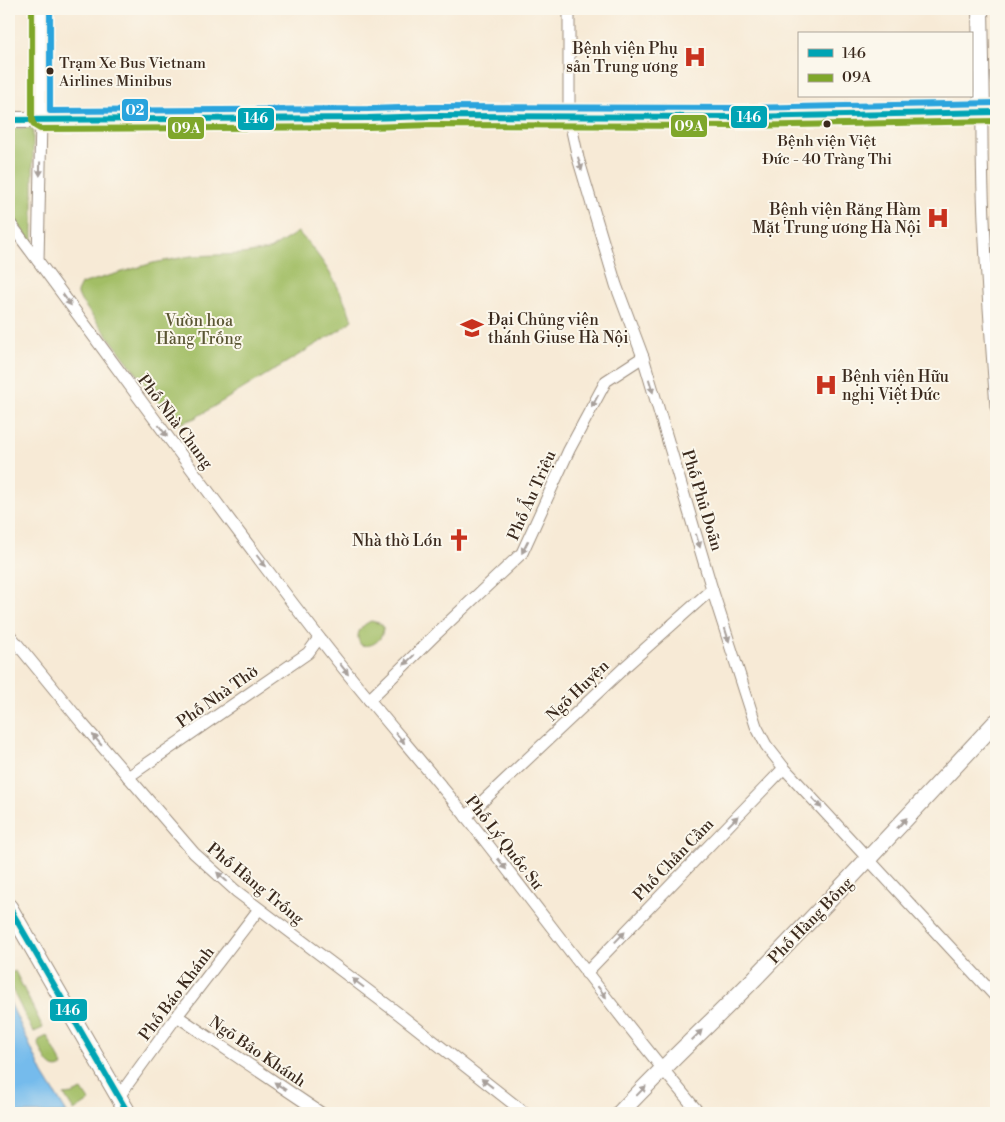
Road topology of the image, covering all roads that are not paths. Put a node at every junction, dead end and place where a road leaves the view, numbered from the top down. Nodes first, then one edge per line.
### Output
1 (41, 9) edge
2 (569, 9) edge
3 (980, 9) edge
4 (989, 113) edge
5 (569, 117) junction
6 (9, 120) edge
7 (41, 120) junction
8 (9, 222) edge
9 (38, 261) junction
10 (642, 357) junction
11 (996, 408) edge
12 (712, 588) junction
13 (9, 634) edge
14 (319, 638) junction
15 (369, 700) junction
16 (996, 722) edge
17 (784, 768) junction
18 (128, 777) junction
19 (466, 817) junction
20 (869, 858) junction
21 (9, 907) edge
22 (259, 909) junction
23 (586, 972) junction
24 (996, 997) edge
25 (177, 1016) junction
26 (662, 1069) junction
27 (119, 1097) junction
28 (128, 1113) edge
29 (321, 1113) edge
30 (525, 1113) edge
31 (620, 1113) edge
32 (699, 1113) edge

1 - 7 main road
2 - 5 street, Phố Phủ Doãn
3 - 4 main road
4 - 5 main road
4 - 11 street
5 - 7 main road
5 -> 10 street, Phố Phủ Doãn
6 - 7 main road
7 -> 9 street
8 - 9 street, Phố Nhà Chung
9 -> 14 street, Phố Nhà Chung
10 -> 12 street, Phố Phủ Doãn
10 -> 15 street, Phố Ấu Triệu
12 -> 17 street, Phố Phủ Doãn
12 - 19 street, Ngõ Huyện
18 -> 13 street, Phố Hàng Trống
14 -> 15 street, Phố Lý Quốc Sư
14 - 18 street, Phố Nhà Thờ
15 -> 19 street, Phố Lý Quốc Sư
20 -> 16 main road, Phố Hàng Bông
17 -> 20 street, Phố Phủ Doãn
23 -> 17 street, Phố Chân Cầm
22 -> 18 street, Phố Hàng Trống
19 -> 23 street, Phố Lý Quốc Sư
20 - 24 street, Phố Phủ Doãn
26 -> 20 main road, Phố Hàng Bông
21 - 27 main road
22 - 25 street, Phố Báo Khánh
30 -> 22 street, Phố Hàng Trống
23 -> 26 street, Phố Lý Quốc Sư
25 - 27 street, Phố Báo Khánh
29 -> 25 street, Ngõ Bảo Khánh
31 -> 26 main road, Phố Hàng Bông
26 - 32 street, Phố Lý Quốc Sư
27 - 28 main road

